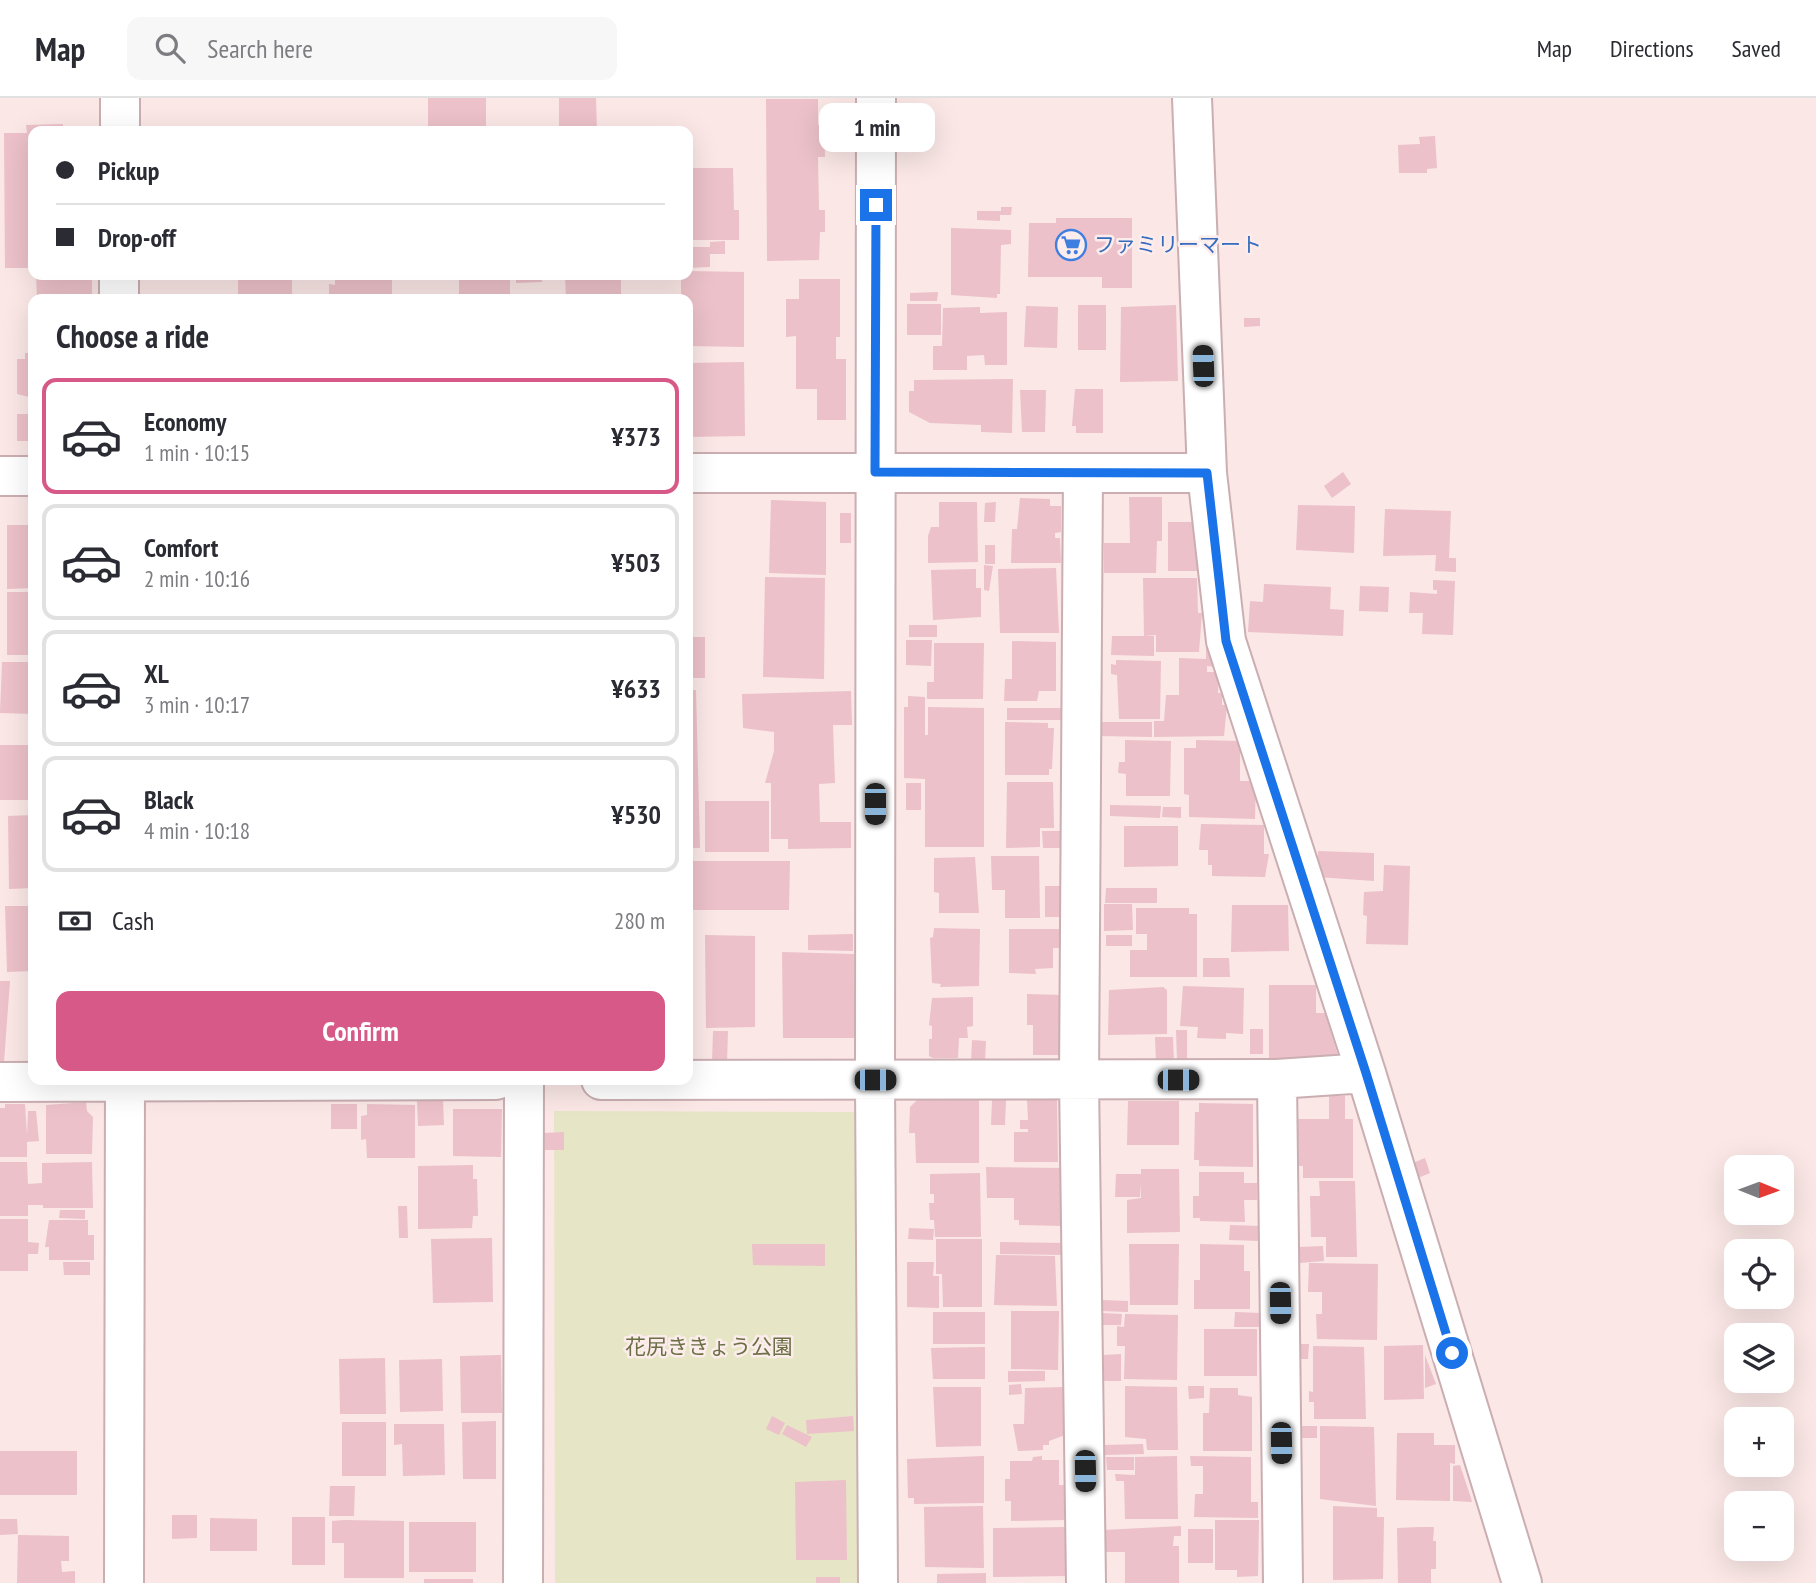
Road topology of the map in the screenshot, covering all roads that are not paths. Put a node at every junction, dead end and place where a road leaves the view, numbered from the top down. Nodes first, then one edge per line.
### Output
1 (120, 98) edge
2 (876, 98) edge
3 (1192, 98) edge
4 (120, 126) edge
5 (875, 472) junction
6 (693, 473) edge
7 (1083, 473) junction
8 (1207, 473) junction
9 (0, 476) edge
10 (28, 476) edge
11 (1366, 1073) junction
12 (1277, 1079) junction
13 (693, 1080) edge
14 (875, 1080) junction
15 (1079, 1080) junction
16 (0, 1082) edge
17 (28, 1082) edge
18 (125, 1085) edge
19 (524, 1085) edge
20 (124, 1583) edge
21 (523, 1583) edge
22 (878, 1583) edge
23 (1086, 1583) edge
24 (1283, 1583) edge
25 (1522, 1583) edge

1 - 4 street
2 - 5 street
3 - 8 street
5 - 6 street
5 - 7 street
5 - 14 street
7 - 8 street
7 - 15 street
8 - 11 street
9 - 10 street
11 - 12 street
11 - 25 street
12 - 15 street
12 - 24 street
13 - 14 street
14 - 15 street
14 - 22 street
15 - 23 street
16 - 17 street
18 - 20 street
19 - 21 street

